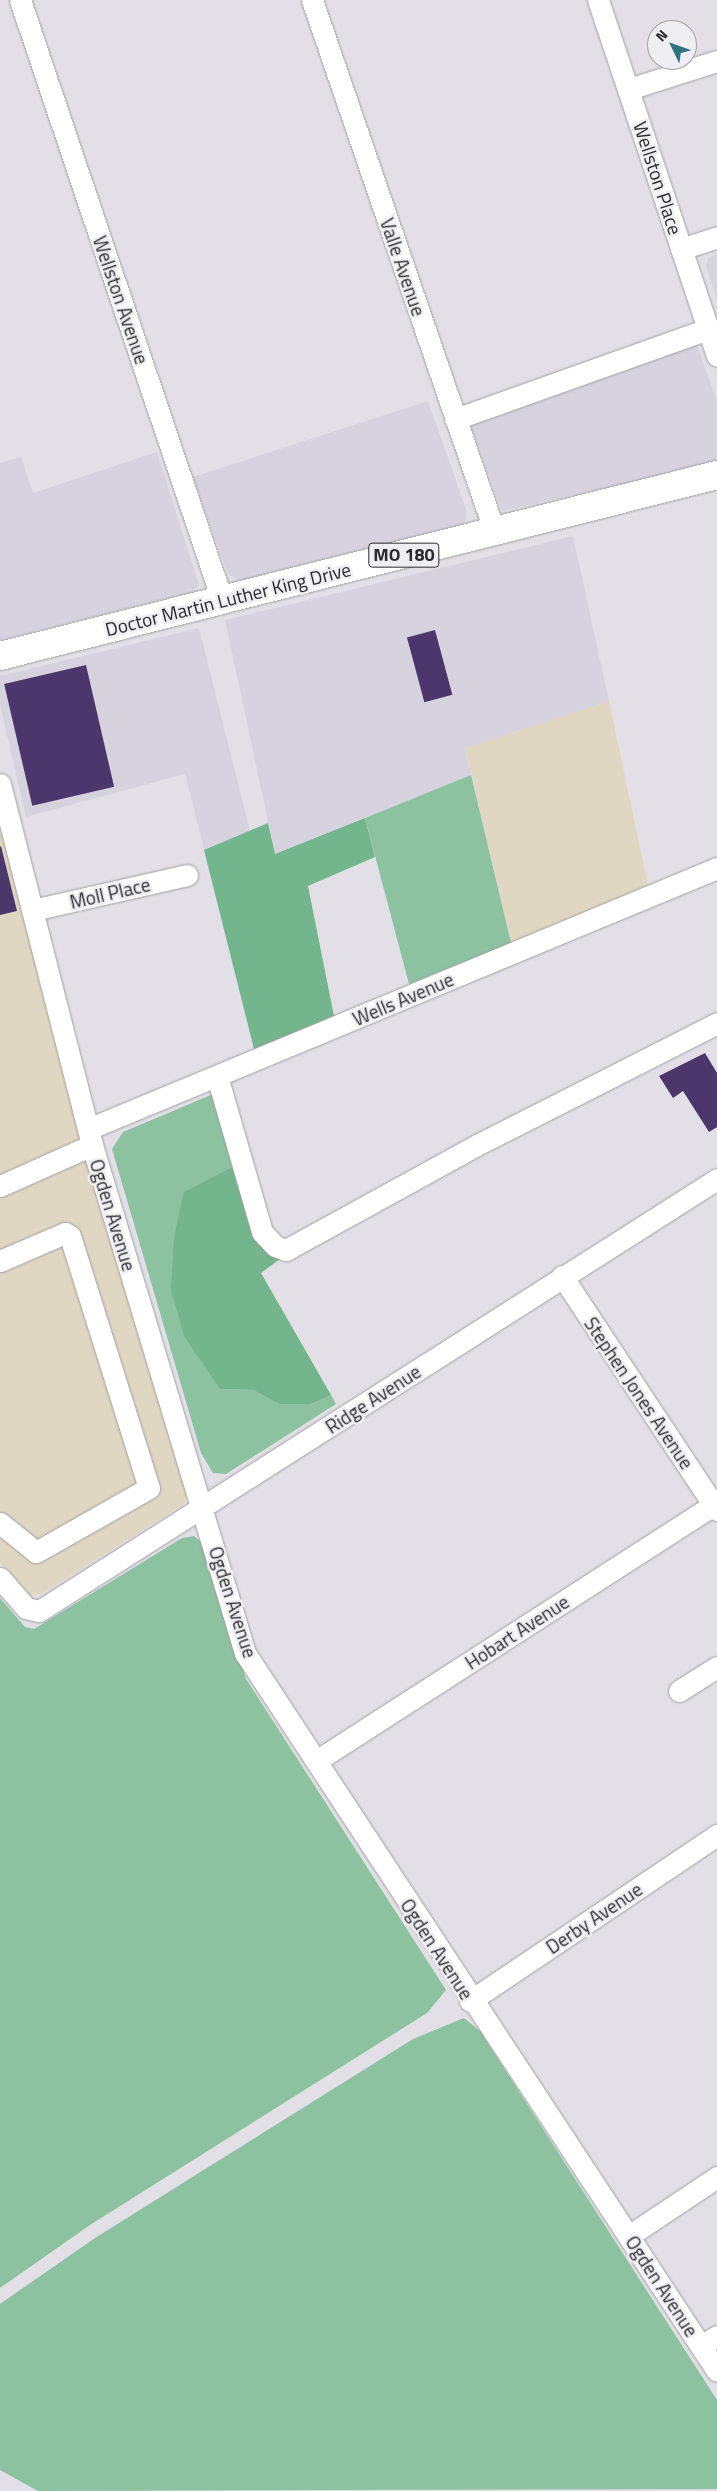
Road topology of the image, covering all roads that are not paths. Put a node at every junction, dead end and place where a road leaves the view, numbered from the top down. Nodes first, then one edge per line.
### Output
1 (20, 0) edge
2 (312, 0) edge
3 (598, 0) edge
4 (717, 61) edge
5 (629, 89) junction
6 (717, 237) edge
7 (681, 249) junction
8 (708, 329) junction
9 (717, 356) edge
10 (455, 419) junction
11 (717, 475) edge
12 (495, 533) junction
13 (222, 600) junction
14 (0, 656) edge
15 (0, 784) edge
16 (717, 868) edge
17 (187, 875) dead end
18 (33, 910) junction
19 (717, 1023) edge
20 (217, 1076) junction
21 (90, 1137) junction
22 (717, 1179) edge
23 (0, 1186) edge
24 (0, 1261) edge
25 (562, 1276) junction
26 (716, 1506) edge
27 (204, 1509) junction
28 (0, 1522) edge
29 (0, 1578) edge
30 (717, 1667) edge
31 (679, 1691) dead end
32 (316, 1761) junction
33 (717, 1835) edge
34 (470, 2001) junction
35 (717, 2177) edge
36 (630, 2235) junction
37 (709, 2342) edge
38 (717, 2371) edge

1 - 13 street, Wellston Avenue
2 - 10 street, Valle Avenue
3 - 5 street, Wellston Place
4 - 5 street
5 - 7 street, Wellston Place
6 - 7 street
7 - 8 street, Wellston Place
8 - 9 street, Wellston Place
8 - 10 street
10 - 12 street, Valle Avenue
11 - 12 main road, Doctor Martin Luther King Drive / MO 180
12 - 13 main road, Doctor Martin Luther King Drive / MO 180
13 - 14 main road, Doctor Martin Luther King Drive / MO 180
15 - 18 street, Ogden Avenue
16 - 20 street, Wells Avenue
17 - 18 street, Moll Place
18 - 21 street, Ogden Avenue
19 - 20 street
20 - 21 street, Wells Avenue
21 - 23 street, Wells Avenue
21 - 27 street, Ogden Avenue
22 - 25 street, Ridge Avenue
24 - 28 street
25 - 26 street, Stephen Jones Avenue
25 - 27 street, Ridge Avenue
26 - 32 street, Hobart Avenue
27 - 29 street, Ridge Avenue
27 - 32 street, Ogden Avenue
30 - 31 street
32 - 34 street, Ogden Avenue
33 - 34 street, Derby Avenue
34 - 36 street, Ogden Avenue
35 - 36 street
36 - 37 street, Ogden Avenue
37 - 38 street, Ogden Avenue

